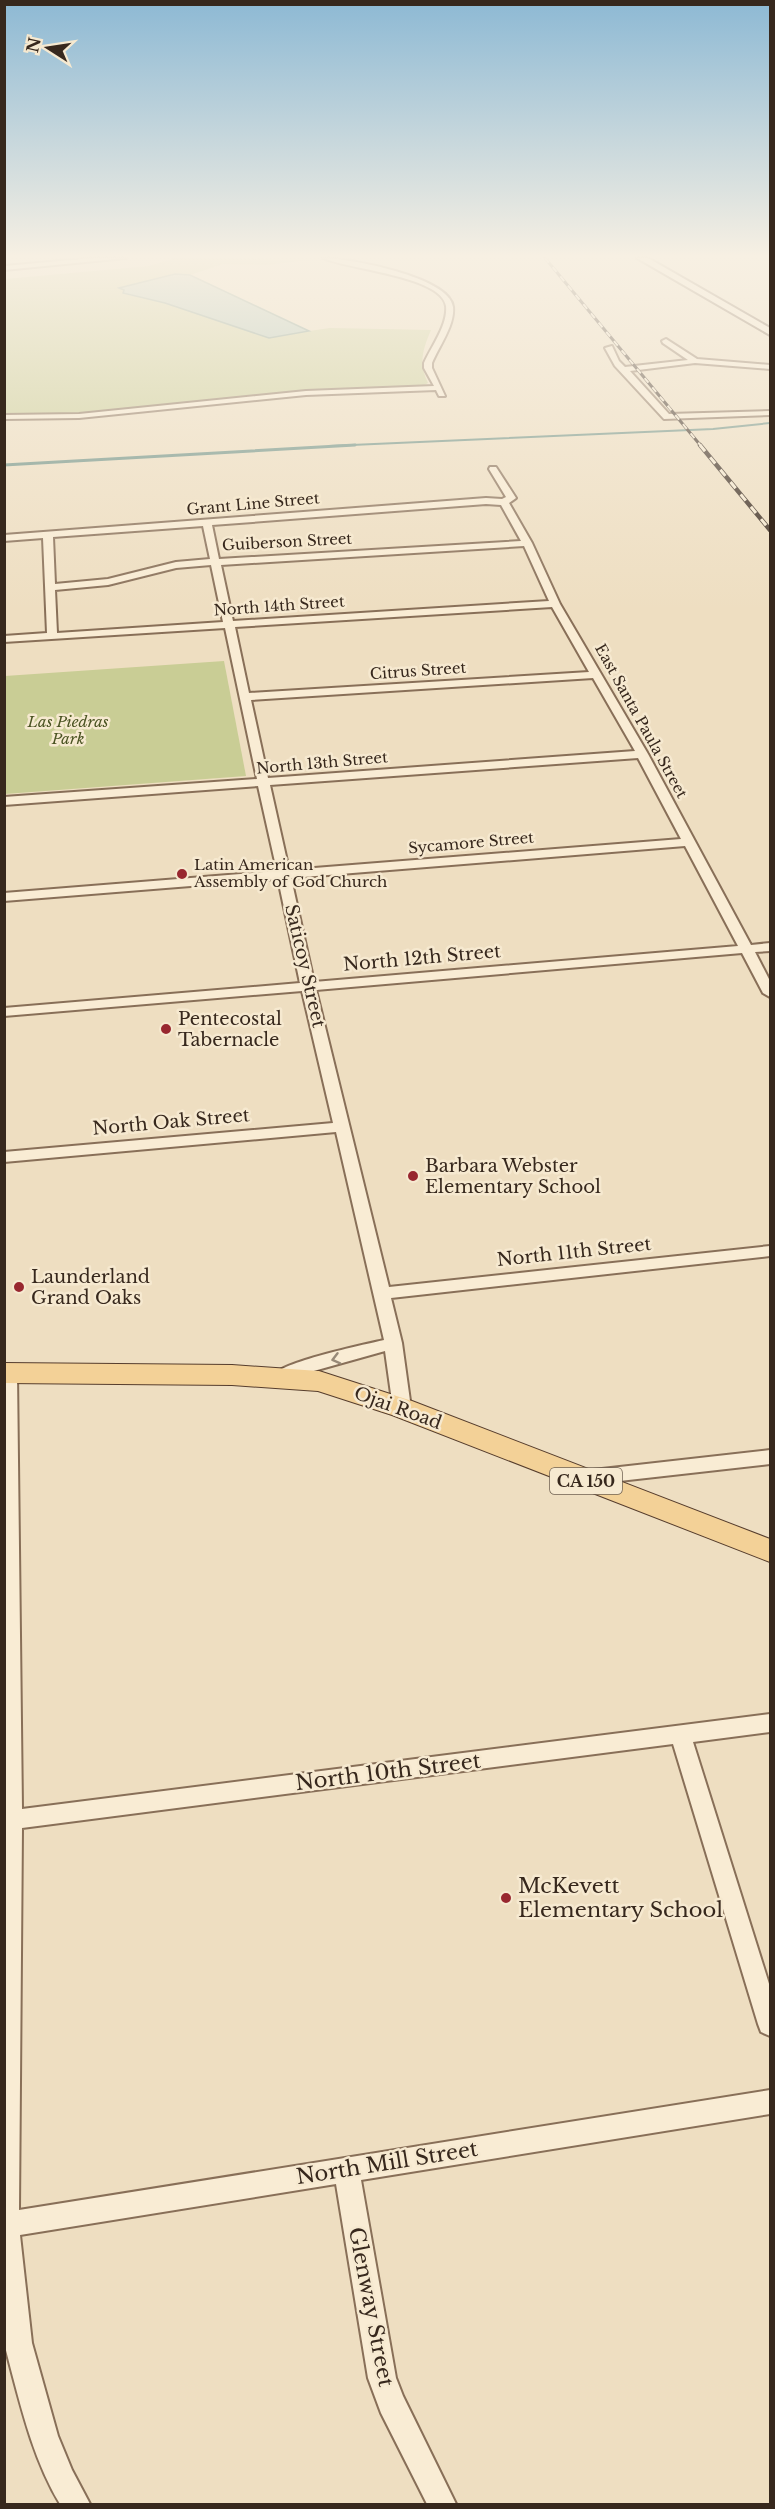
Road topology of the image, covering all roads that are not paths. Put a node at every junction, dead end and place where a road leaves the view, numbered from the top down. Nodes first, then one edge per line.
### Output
1 (433, 375) edge
2 (629, 375) edge
3 (771, 413) edge
4 (4, 417) edge
5 (493, 469) dead end
6 (504, 502) junction
7 (207, 524) junction
8 (48, 535) junction
9 (4, 538) edge
10 (527, 543) junction
11 (215, 562) junction
12 (50, 587) junction
13 (555, 604) junction
14 (227, 625) junction
15 (52, 636) junction
16 (4, 639) edge
17 (596, 675) junction
18 (243, 697) junction
19 (642, 754) junction
20 (263, 782) junction
21 (4, 801) edge
22 (689, 842) junction
23 (285, 875) junction
24 (4, 897) edge
25 (771, 947) edge
26 (747, 949) junction
27 (308, 986) junction
28 (771, 993) edge
29 (4, 1012) edge
30 (342, 1127) junction
31 (4, 1156) edge
32 (771, 1251) edge
33 (382, 1293) junction
34 (393, 1343) junction
35 (6, 1373) edge
36 (280, 1377) junction
37 (402, 1408) junction
38 (771, 1456) edge
39 (580, 1479) junction
40 (771, 1551) edge
41 (6, 1639) edge
42 (771, 1723) edge
43 (681, 1736) junction
44 (8, 1820) edge
45 (771, 2024) edge
46 (771, 2102) edge
47 (347, 2169) junction
48 (5, 2225) edge
49 (76, 2505) edge
50 (442, 2505) edge

1 - 4 street
2 - 3 street
5 - 6 street, East Santa Paula Street
6 - 7 street, Grant Line Street
6 - 10 street, East Santa Paula Street
7 - 8 street, Grant Line Street
7 - 11 street, Saticoy Street
8 - 9 street, Grant Line Street
8 - 12 street
10 - 11 street, Guiberson Street
10 - 13 street, East Santa Paula Street
11 - 12 street, Guiberson Street
11 - 14 street, Saticoy Street
12 - 15 street
13 - 14 street, North 14th Street
13 - 17 street, East Santa Paula Street
14 - 15 street, North 14th Street
14 - 18 street, Saticoy Street
15 - 16 street, North 14th Street
17 - 18 street, Citrus Street
17 - 19 street, East Santa Paula Street
18 - 20 street, Saticoy Street
19 - 20 street, North 13th Street
19 - 22 street, East Santa Paula Street
20 - 21 street, North 13th Street
20 - 23 street, Saticoy Street
22 - 23 street, Sycamore Street
22 - 26 street, East Santa Paula Street
23 - 24 street, Sycamore Street
23 - 27 street, Saticoy Street
25 - 26 street, North 12th Street
26 - 27 street, North 12th Street
26 - 28 street, East Santa Paula Street
27 - 29 street, North 12th Street
27 - 30 street, Saticoy Street
30 - 31 street, North Oak Street
30 - 33 street, Saticoy Street
32 - 33 street, North 11th Street
33 - 34 street, Saticoy Street
34 -> 36 street
34 - 37 street, Saticoy Street
35 - 36 main road, Ojai Road / CA 150
35 - 41 street
36 - 37 main road, Ojai Road / CA 150
37 - 39 main road, Ojai Road / CA 150
38 - 39 street
39 - 40 main road, Ojai Road / CA 150
41 - 44 street
42 - 43 street, North 10th Street
43 - 44 street, North 10th Street
43 - 45 street
44 - 48 street
46 - 47 street, North Mill Street
47 - 48 street, North Mill Street
47 - 50 street, Glenway Street
48 - 49 street

